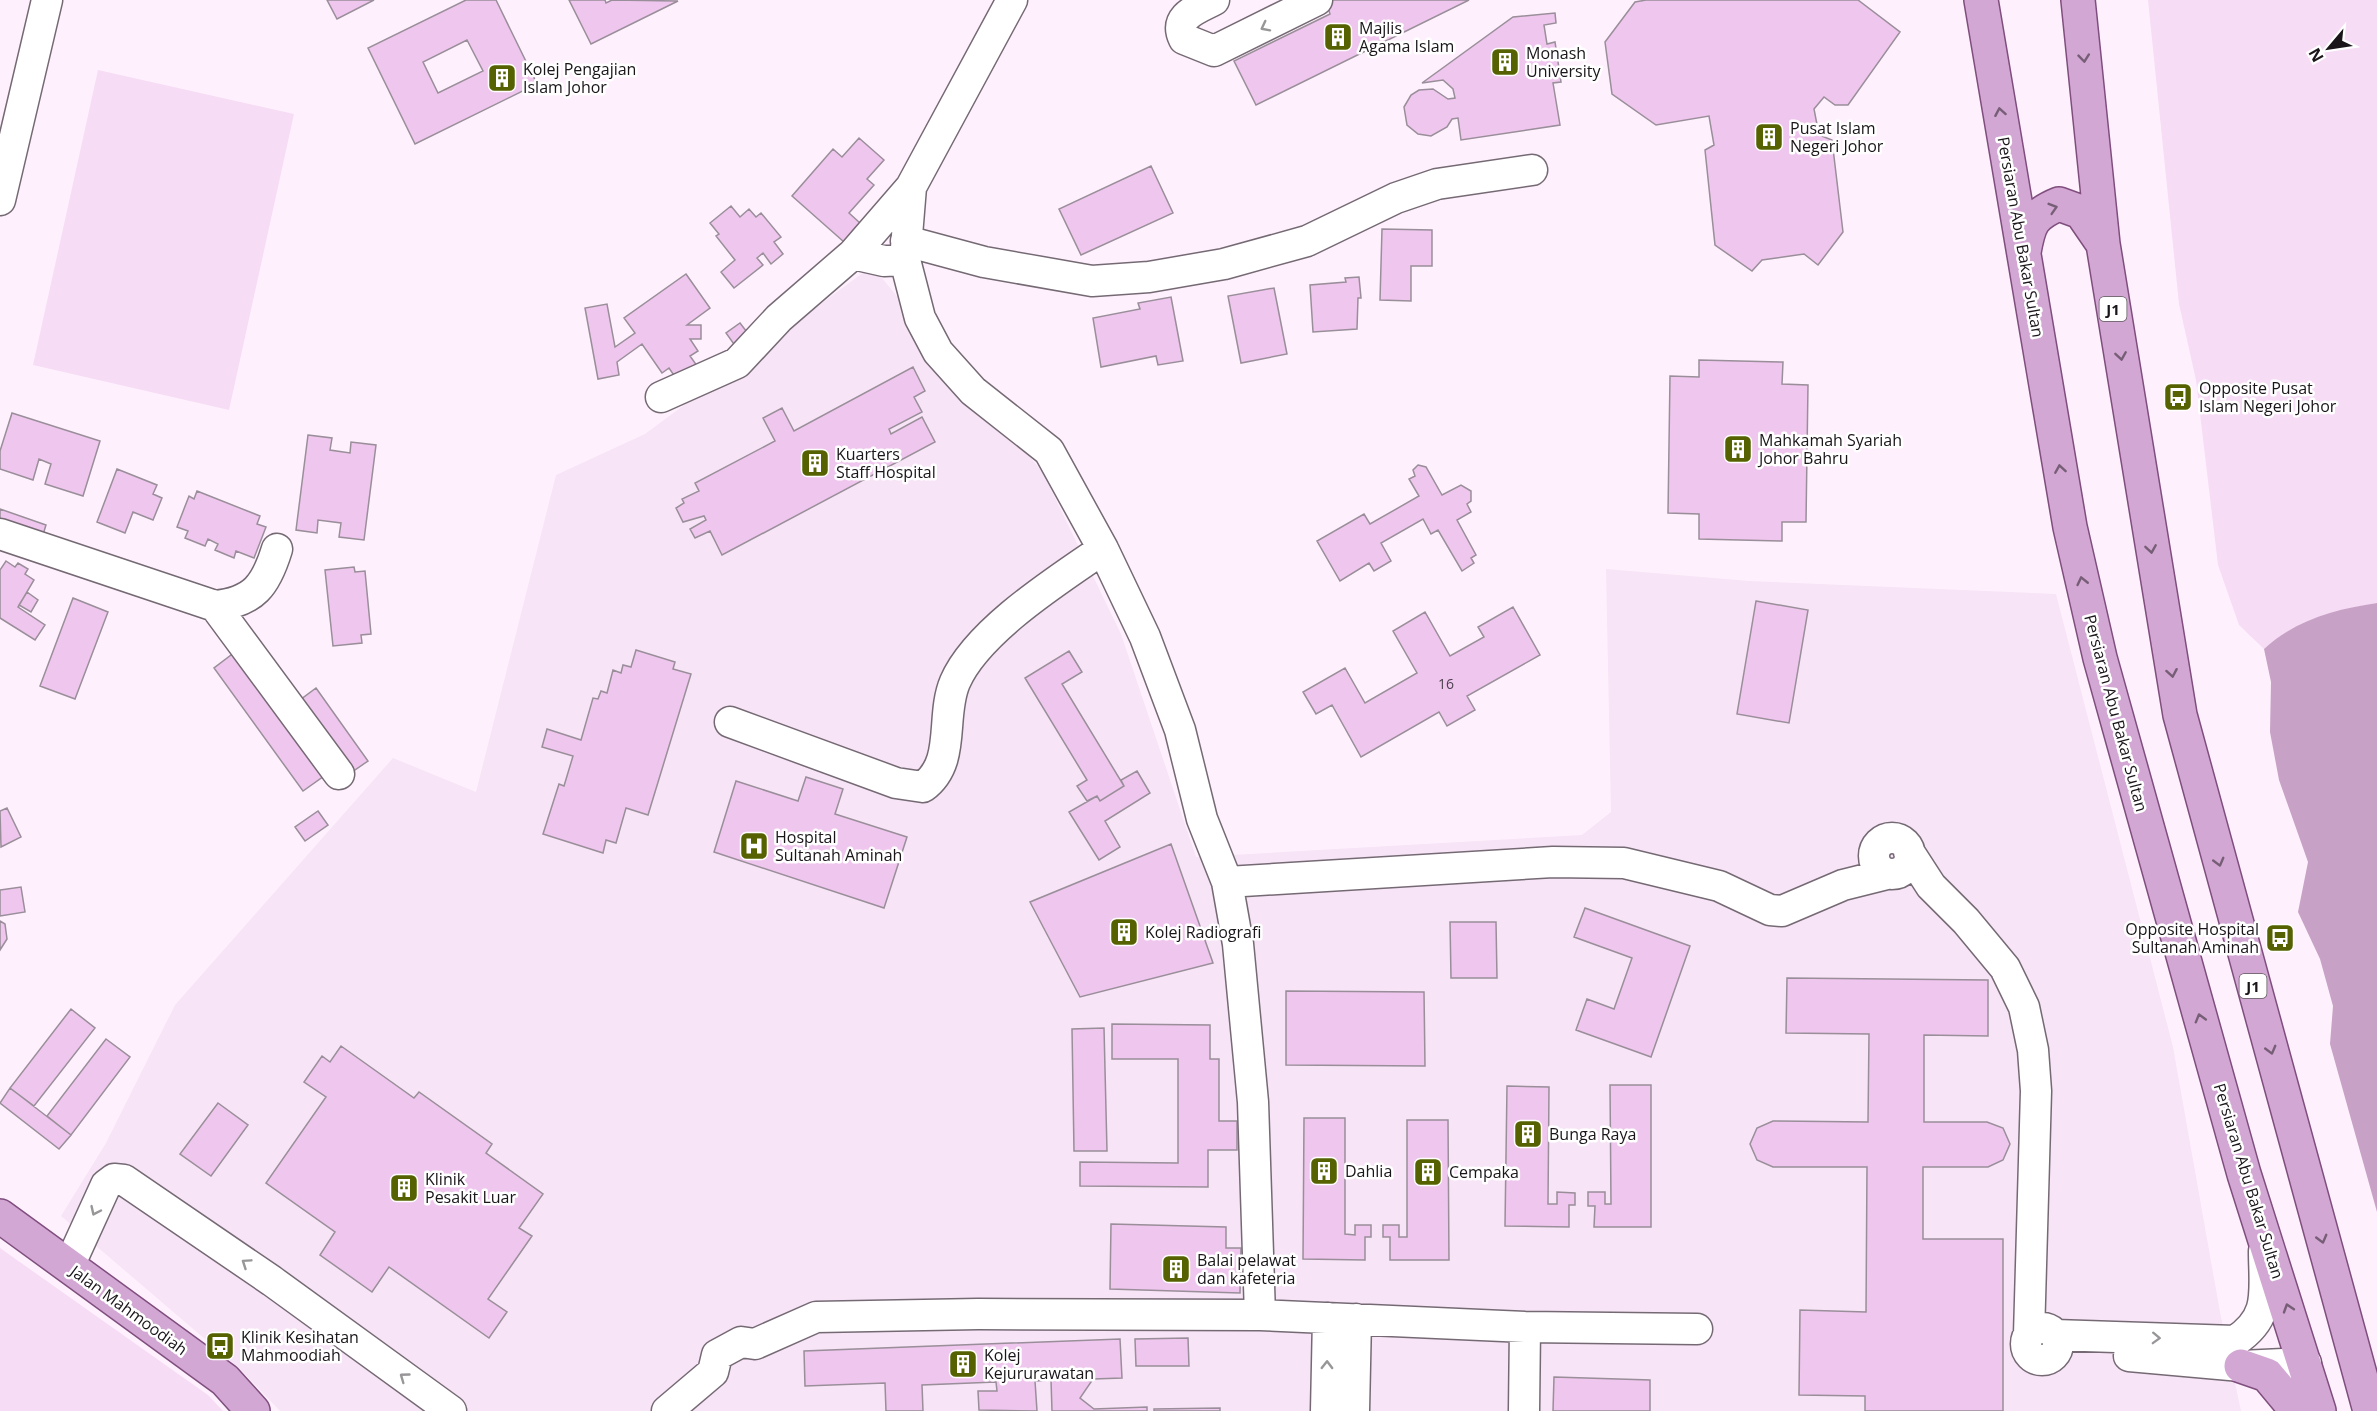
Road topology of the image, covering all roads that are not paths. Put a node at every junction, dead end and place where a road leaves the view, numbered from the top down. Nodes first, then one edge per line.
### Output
1 (47, 0) edge
2 (1012, 0) edge
3 (1214, 0) edge
4 (1317, 0) edge
5 (1981, 0) edge
6 (2078, 0) edge
7 (1532, 170) dead end
8 (911, 187) junction
9 (0, 200) edge
10 (2103, 244) junction
11 (905, 251) junction
12 (2024, 252) junction
13 (853, 254) junction
14 (661, 397) dead end
15 (0, 534) edge
16 (277, 549) dead end
17 (1103, 549) junction
18 (215, 606) junction
19 (730, 722) dead end
20 (339, 774) dead end
21 (1227, 882) junction
22 (0, 1216) edge
23 (2264, 1235) junction
24 (69, 1266) junction
25 (1260, 1316) junction
26 (1342, 1319) junction
27 (1525, 1327) junction
28 (1697, 1329) dead end
29 (2047, 1340) junction
30 (2306, 1363) junction
31 (2241, 1366) junction
32 (253, 1411) edge
33 (451, 1411) edge
34 (667, 1411) edge
35 (1326, 1411) edge
36 (1354, 1411) edge
37 (1524, 1411) edge
38 (2298, 1411) edge
39 (2319, 1411) edge
40 (2370, 1411) edge

1 - 9 street
2 - 8 street
4 -> 3 street
12 -> 5 main road, Persiaran Abu Bakar Sultan
6 -> 10 main road, J1
7 - 11 street
8 - 11 street
8 - 13 street
12 -> 10 main road
10 -> 40 main road, J1
11 - 13 street
11 - 17 street
23 -> 12 main road, Persiaran Abu Bakar Sultan
13 - 14 street
15 - 18 street
16 - 18 street
17 - 19 street
17 - 21 street
18 - 20 street
21 - 25 street
21 - 29 street
22 - 24 main road, Jalan Mahmoodiah
29 -> 23 street
30 -> 23 main road, Persiaran Abu Bakar Sultan
24 - 32 main road, Jalan Mahmoodiah
33 -> 24 street
25 - 26 street
25 - 34 street
26 - 27 street
35 -> 26 street
26 - 36 street
27 - 28 street
27 - 37 street
29 - 31 street
30 - 31 street
30 - 39 main road, Persiaran Abu Bakar Sultan
31 - 38 main road

